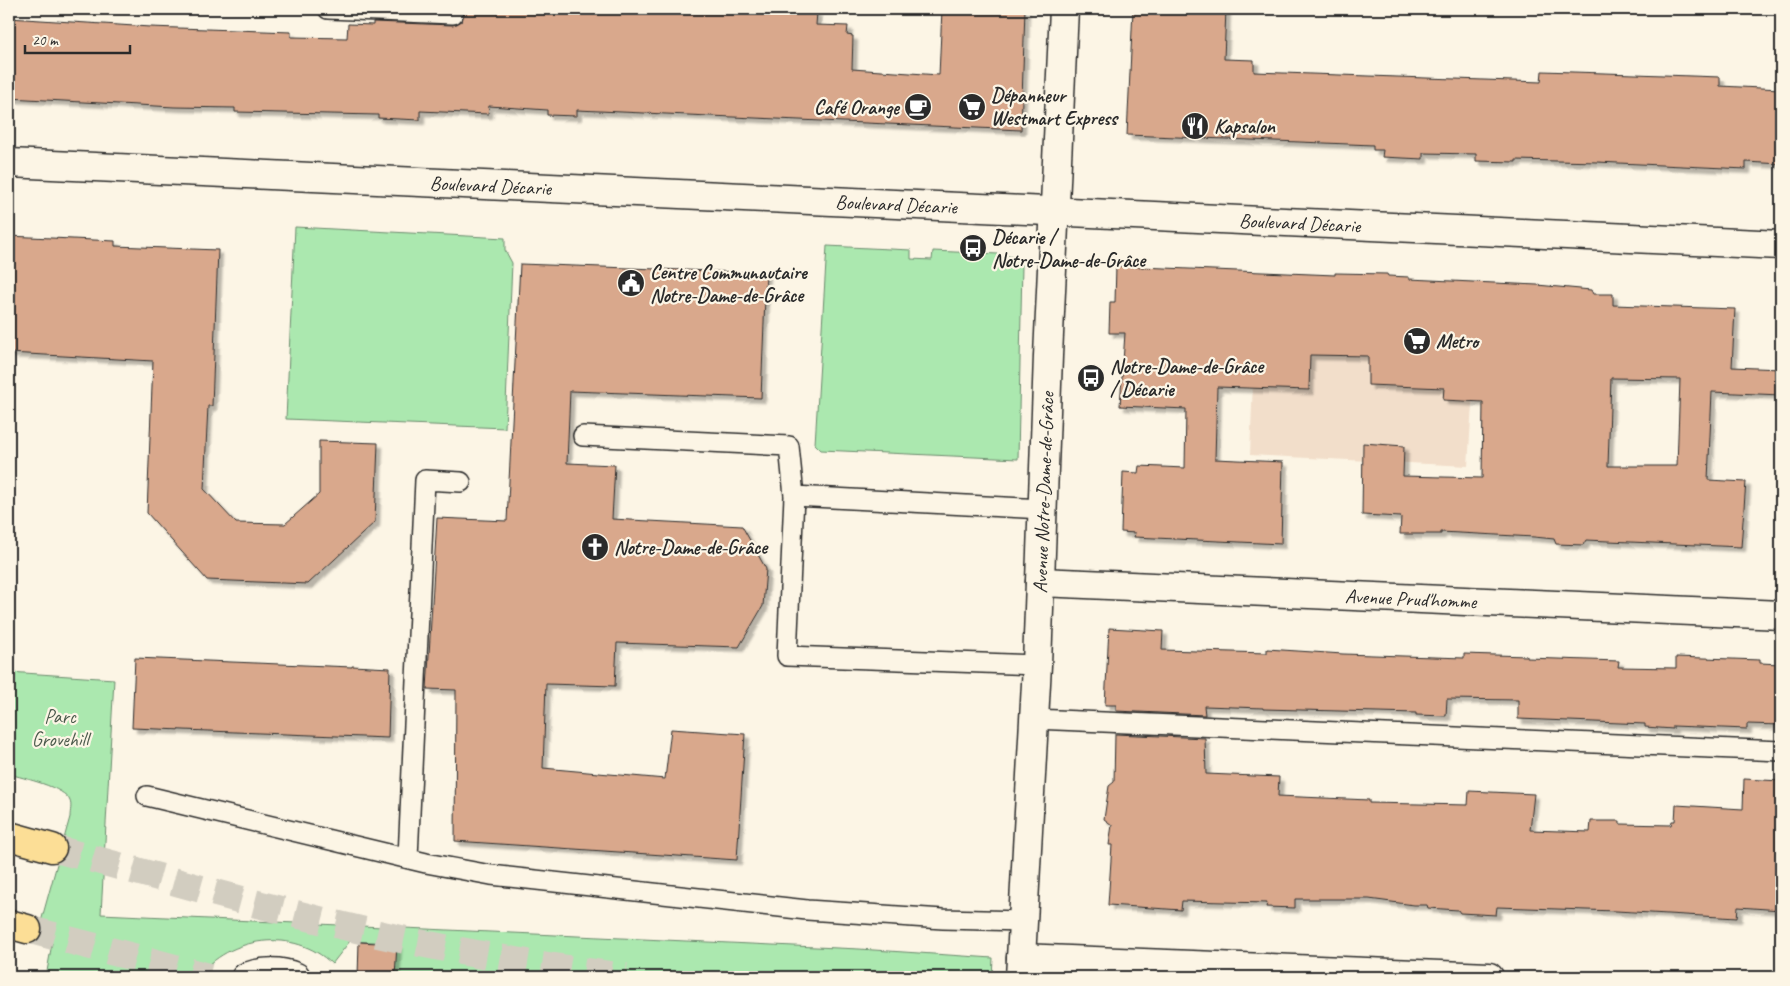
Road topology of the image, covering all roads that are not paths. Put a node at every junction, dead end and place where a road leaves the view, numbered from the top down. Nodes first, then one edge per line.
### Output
1 (328, 9) edge
2 (454, 9) edge
3 (1064, 9) edge
4 (9, 164) edge
5 (1056, 211) junction
6 (1781, 245) edge
7 (583, 436) dead end
8 (461, 482) dead end
9 (794, 496) junction
10 (1043, 509) junction
11 (1040, 582) junction
12 (1781, 615) edge
13 (1037, 665) junction
14 (1034, 719) junction
15 (1781, 751) edge
16 (147, 796) dead end
17 (9, 836) edge
18 (52, 848) tunnel mouth
19 (408, 858) junction
20 (1023, 921) junction
21 (1020, 968) edge
22 (246, 977) edge
23 (296, 977) edge
24 (1489, 977) edge

1 - 2 lane
3 - 5 street, Avenue Notre-Dame-de-Grâce
4 - 5 street, Boulevard Décarie
5 - 6 street, Boulevard Décarie
5 - 10 street, Avenue Notre-Dame-de-Grâce
7 - 9 lane
8 - 19 lane
9 - 10 lane
9 - 13 lane
10 - 11 street, Avenue Notre-Dame-de-Grâce
11 - 12 street, Avenue Prud'homme
11 - 13 street, Avenue Notre-Dame-de-Grâce
13 - 14 street, Avenue Notre-Dame-de-Grâce
14 - 15 lane
14 - 20 street, Avenue Notre-Dame-de-Grâce
16 - 19 lane
17 - 18 highway
19 - 20 lane
20 - 21 street, Avenue Notre-Dame-de-Grâce
21 - 24 street
22 - 23 street

